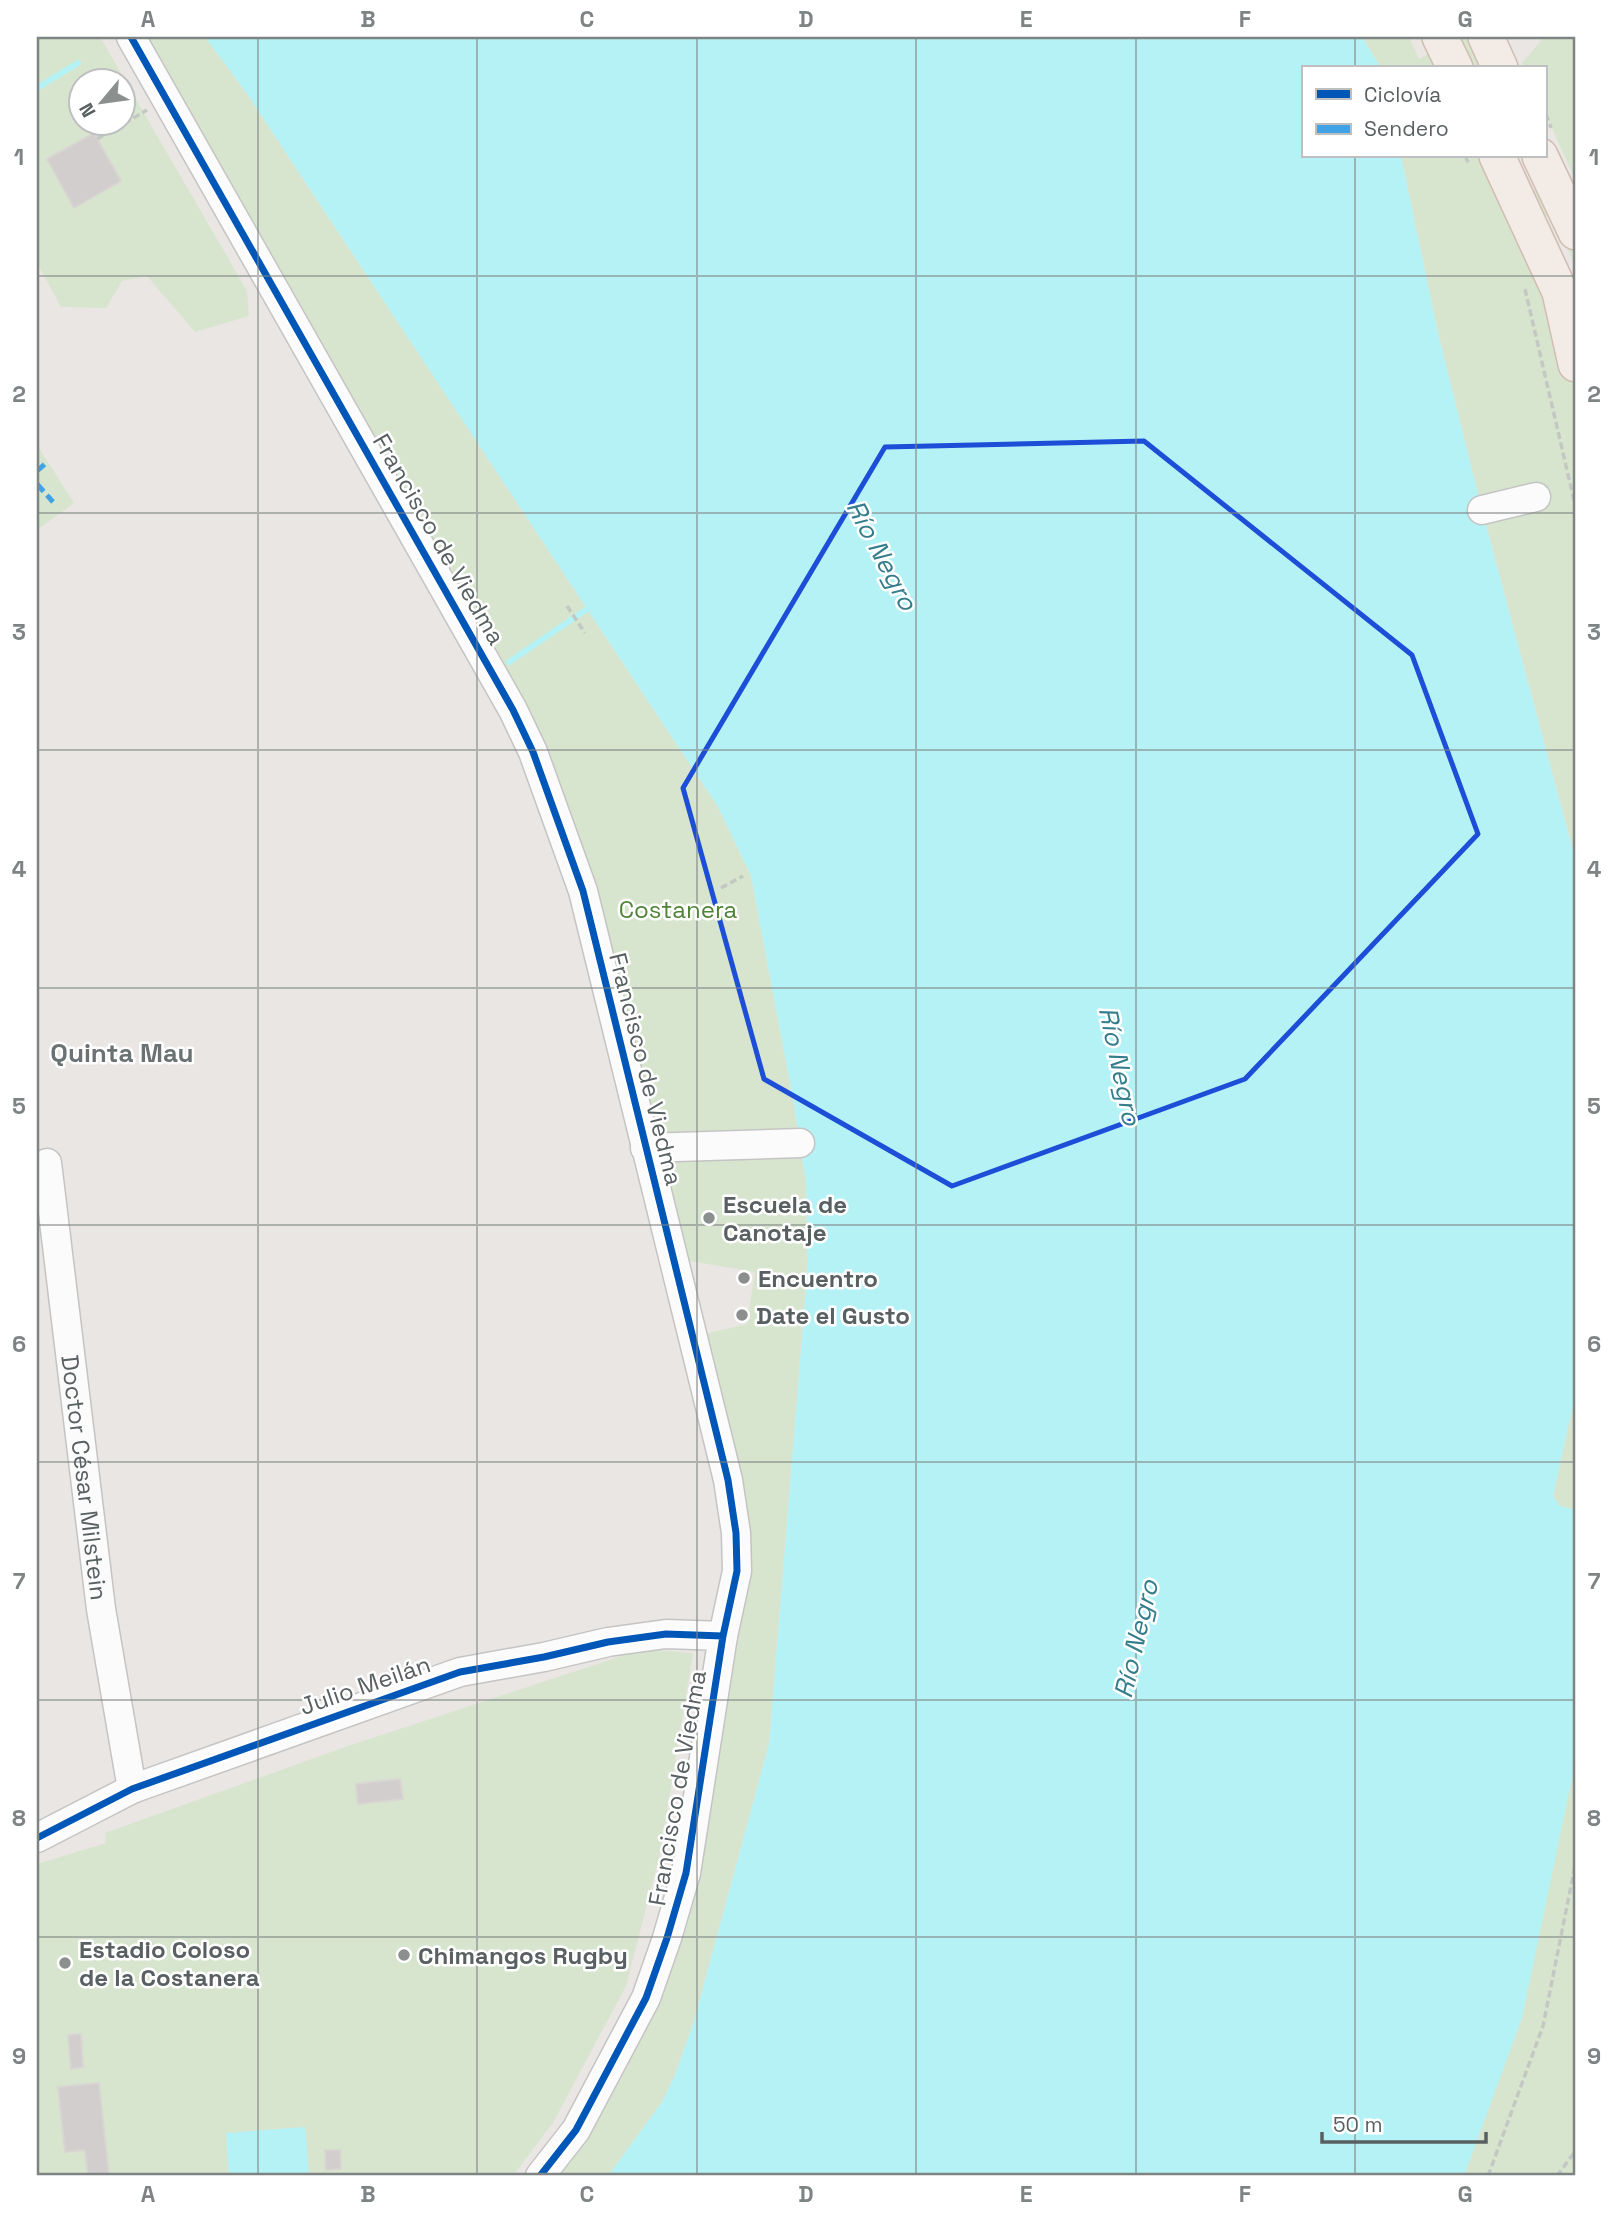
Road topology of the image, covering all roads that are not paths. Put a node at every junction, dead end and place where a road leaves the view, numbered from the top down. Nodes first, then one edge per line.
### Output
1 (131, 37) edge
2 (1440, 37) edge
3 (1486, 37) edge
4 (1454, 66) edge
5 (1499, 66) edge
6 (1546, 151) edge
7 (1540, 158) edge
8 (1484, 162) edge
9 (1512, 188) junction
10 (1576, 232) edge
11 (1576, 364) edge
12 (1536, 497) dead end
13 (1482, 510) dead end
14 (800, 1143) dead end
15 (645, 1148) junction
16 (42, 1167) edge
17 (723, 1636) junction
18 (132, 1789) junction
19 (37, 1838) edge
20 (540, 2176) edge

1 - 15 street, Francisco de Viedma
2 - 4 main road
3 - 5 main road
6 - 10 main road
7 - 9 main road
8 - 9 main road
9 - 11 main road
12 - 13 street
14 - 15 street
15 - 17 street, Francisco de Viedma
16 - 18 street, Doctor César Milstein
17 - 18 street, Julio Meilán
17 - 20 street, Francisco de Viedma
18 - 19 street, Julio Meilán

